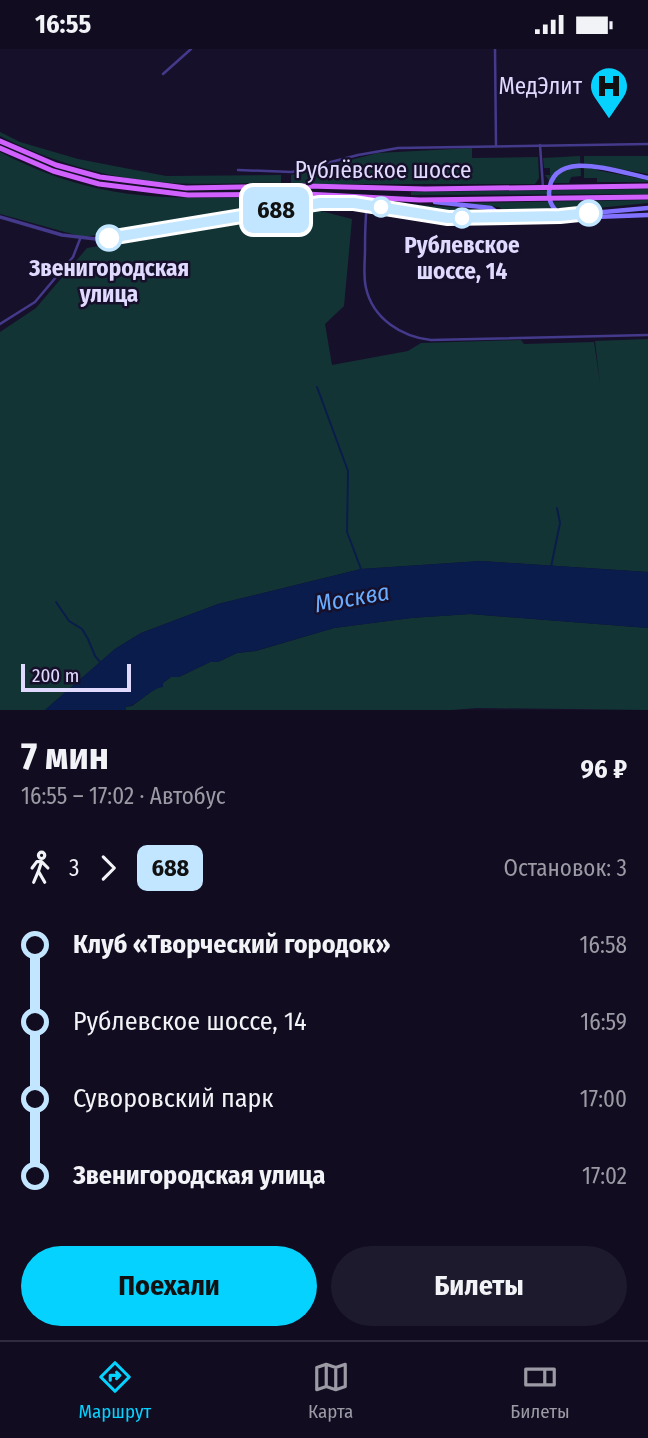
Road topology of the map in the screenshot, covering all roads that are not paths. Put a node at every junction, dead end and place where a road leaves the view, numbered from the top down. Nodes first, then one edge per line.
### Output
1 (191, 49) edge
2 (495, 49) edge
3 (163, 74) dead end
4 (0, 141) edge
5 (648, 144) edge
6 (496, 145) junction
7 (540, 145) junction
8 (0, 148) edge
9 (238, 170) dead end
10 (648, 178) edge
11 (648, 186) edge
12 (543, 187) junction
13 (648, 197) edge
14 (420, 200) junction
15 (367, 205) junction
16 (648, 208) edge
17 (648, 215) edge
18 (0, 217) edge
19 (504, 217) junction
20 (80, 239) junction
21 (0, 324) edge
22 (648, 335) edge

1 - 3 street
2 - 6 street
4 - 12 main road, Рублёвское шоссе
5 - 7 street
6 - 7 street
6 - 9 street
7 - 12 street
8 - 14 main road, Рублёвское шоссе
10 - 17 main road
11 - 12 main road, Рублёвское шоссе
13 - 14 main road, Рублёвское шоссе
14 - 19 main road
15 - 19 street
15 - 20 street
15 - 22 street
16 - 19 main road
18 - 20 street
20 - 21 street

